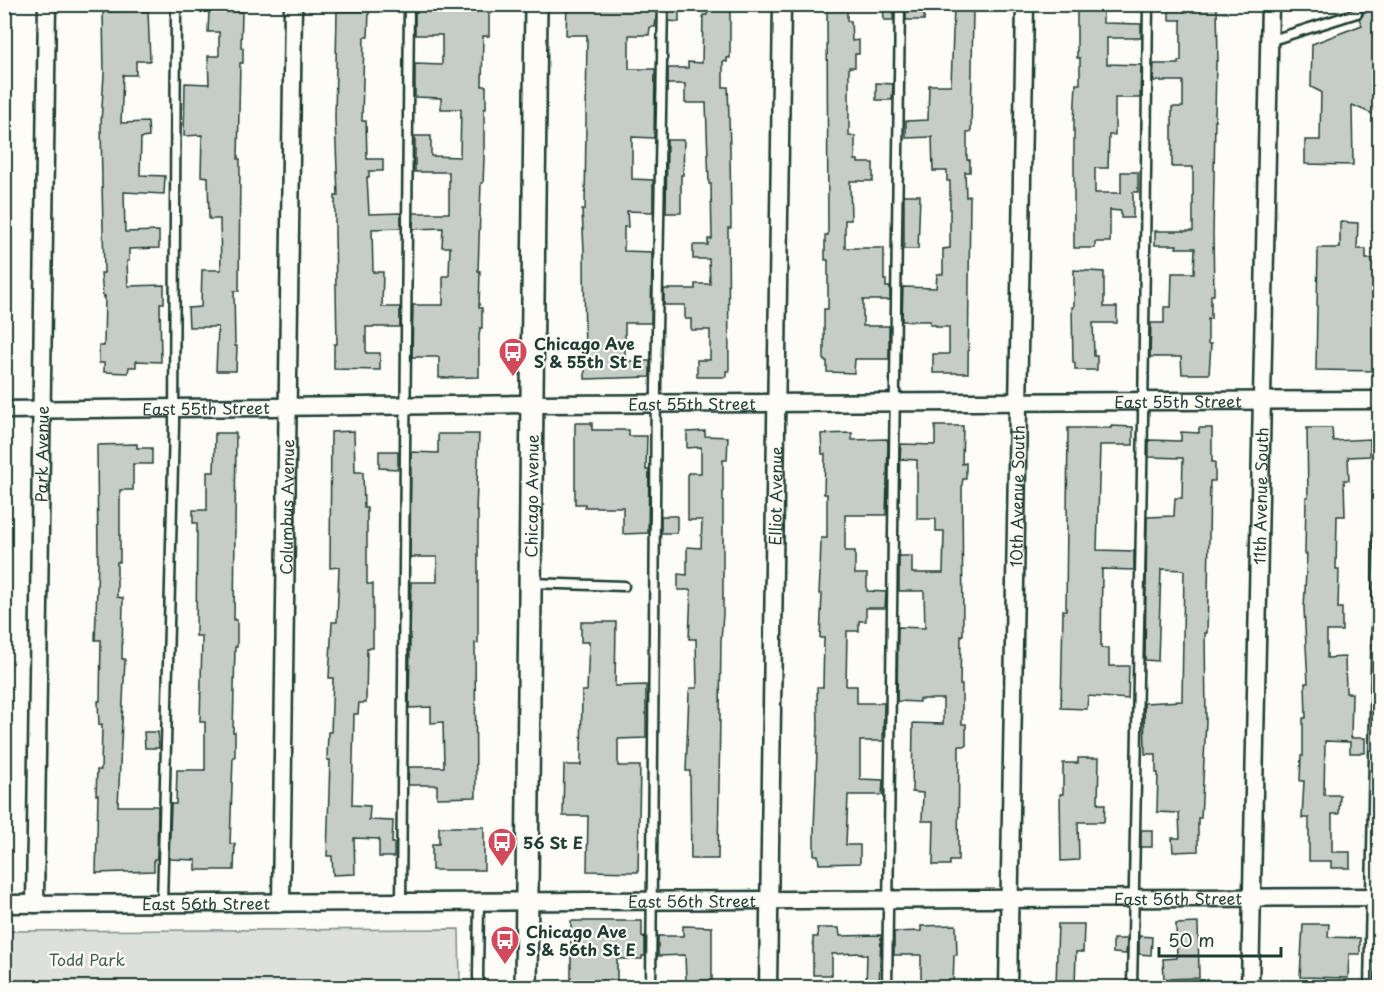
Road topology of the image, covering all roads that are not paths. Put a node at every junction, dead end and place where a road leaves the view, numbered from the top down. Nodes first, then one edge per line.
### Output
1 (47, 4) edge
2 (176, 4) edge
3 (293, 4) edge
4 (409, 4) edge
5 (536, 4) edge
6 (663, 4) edge
7 (782, 4) edge
8 (900, 4) edge
9 (1025, 4) edge
10 (1148, 4) edge
11 (1270, 4) edge
12 (1357, 13) dead end
13 (1269, 41) junction
14 (1380, 400) edge
15 (1142, 401) junction
16 (894, 402) junction
17 (1019, 402) junction
18 (1263, 402) junction
19 (656, 403) junction
20 (533, 404) junction
21 (777, 404) junction
22 (405, 406) junction
23 (287, 407) junction
24 (173, 408) junction
25 (41, 409) junction
26 (4, 410) edge
27 (1380, 483) edge
28 (529, 583) junction
29 (624, 586) dead end
30 (1252, 897) junction
31 (1375, 897) edge
32 (1133, 898) junction
33 (770, 900) junction
34 (889, 900) junction
35 (1010, 900) junction
36 (401, 902) junction
37 (479, 902) junction
38 (527, 902) junction
39 (652, 902) junction
40 (162, 903) junction
41 (281, 903) junction
42 (4, 904) edge
43 (35, 904) junction
44 (480, 987) edge
45 (526, 987) edge
46 (651, 987) edge
47 (768, 987) edge
48 (887, 987) edge
49 (1008, 987) edge
50 (1132, 987) edge
51 (1251, 987) edge
52 (1369, 987) edge

1 - 25 street, Park Avenue
2 - 24 lane
3 - 23 street, Columbus Avenue
4 - 22 lane
5 - 20 street, Chicago Avenue
6 - 19 lane
7 - 21 street, Elliot Avenue
8 - 16 lane
9 - 17 street, 10th Avenue South
10 - 15 lane
11 - 13 street, 11th Avenue South
12 - 13 lane
13 - 18 street, 11th Avenue South
14 - 18 street, East 55th Street
15 - 17 street, East 55th Street
15 - 18 street, East 55th Street
15 - 32 lane
16 - 17 street, East 55th Street
16 - 21 street, East 55th Street
16 - 34 lane
17 - 35 street, 10th Avenue South
18 - 30 street, 11th Avenue South
19 - 20 street, East 55th Street
19 - 21 street, East 55th Street
19 - 39 lane
20 - 22 street, East 55th Street
20 - 28 street, Chicago Avenue
21 - 33 street, Elliot Avenue
22 - 23 street, East 55th Street
22 - 36 lane
23 - 24 street, East 55th Street
23 - 41 street, Columbus Avenue
24 - 25 street, East 55th Street
24 - 40 lane
25 - 26 street, East 55th Street
25 - 43 street, Park Avenue
27 - 31 lane
28 - 29 lane
28 - 38 street, Chicago Avenue
30 - 31 street, East 56th Street
30 - 32 street, East 56th Street
30 - 51 street, 11th Avenue South
31 - 52 lane
32 - 35 street, East 56th Street
32 - 50 lane
33 - 34 street, East 56th Street
33 - 39 street, East 56th Street
33 - 47 street, Elliot Avenue
34 - 35 street, East 56th Street
34 - 48 lane
35 - 49 street, 10th Avenue South
36 - 37 street, East 56th Street
36 - 41 street, East 56th Street
37 - 38 street, East 56th Street
37 - 44 lane
38 - 39 street, East 56th Street
38 - 45 street, Chicago Avenue
39 - 46 lane
40 - 41 street, East 56th Street
40 - 43 street, East 56th Street
42 - 43 street, East 56th Street

